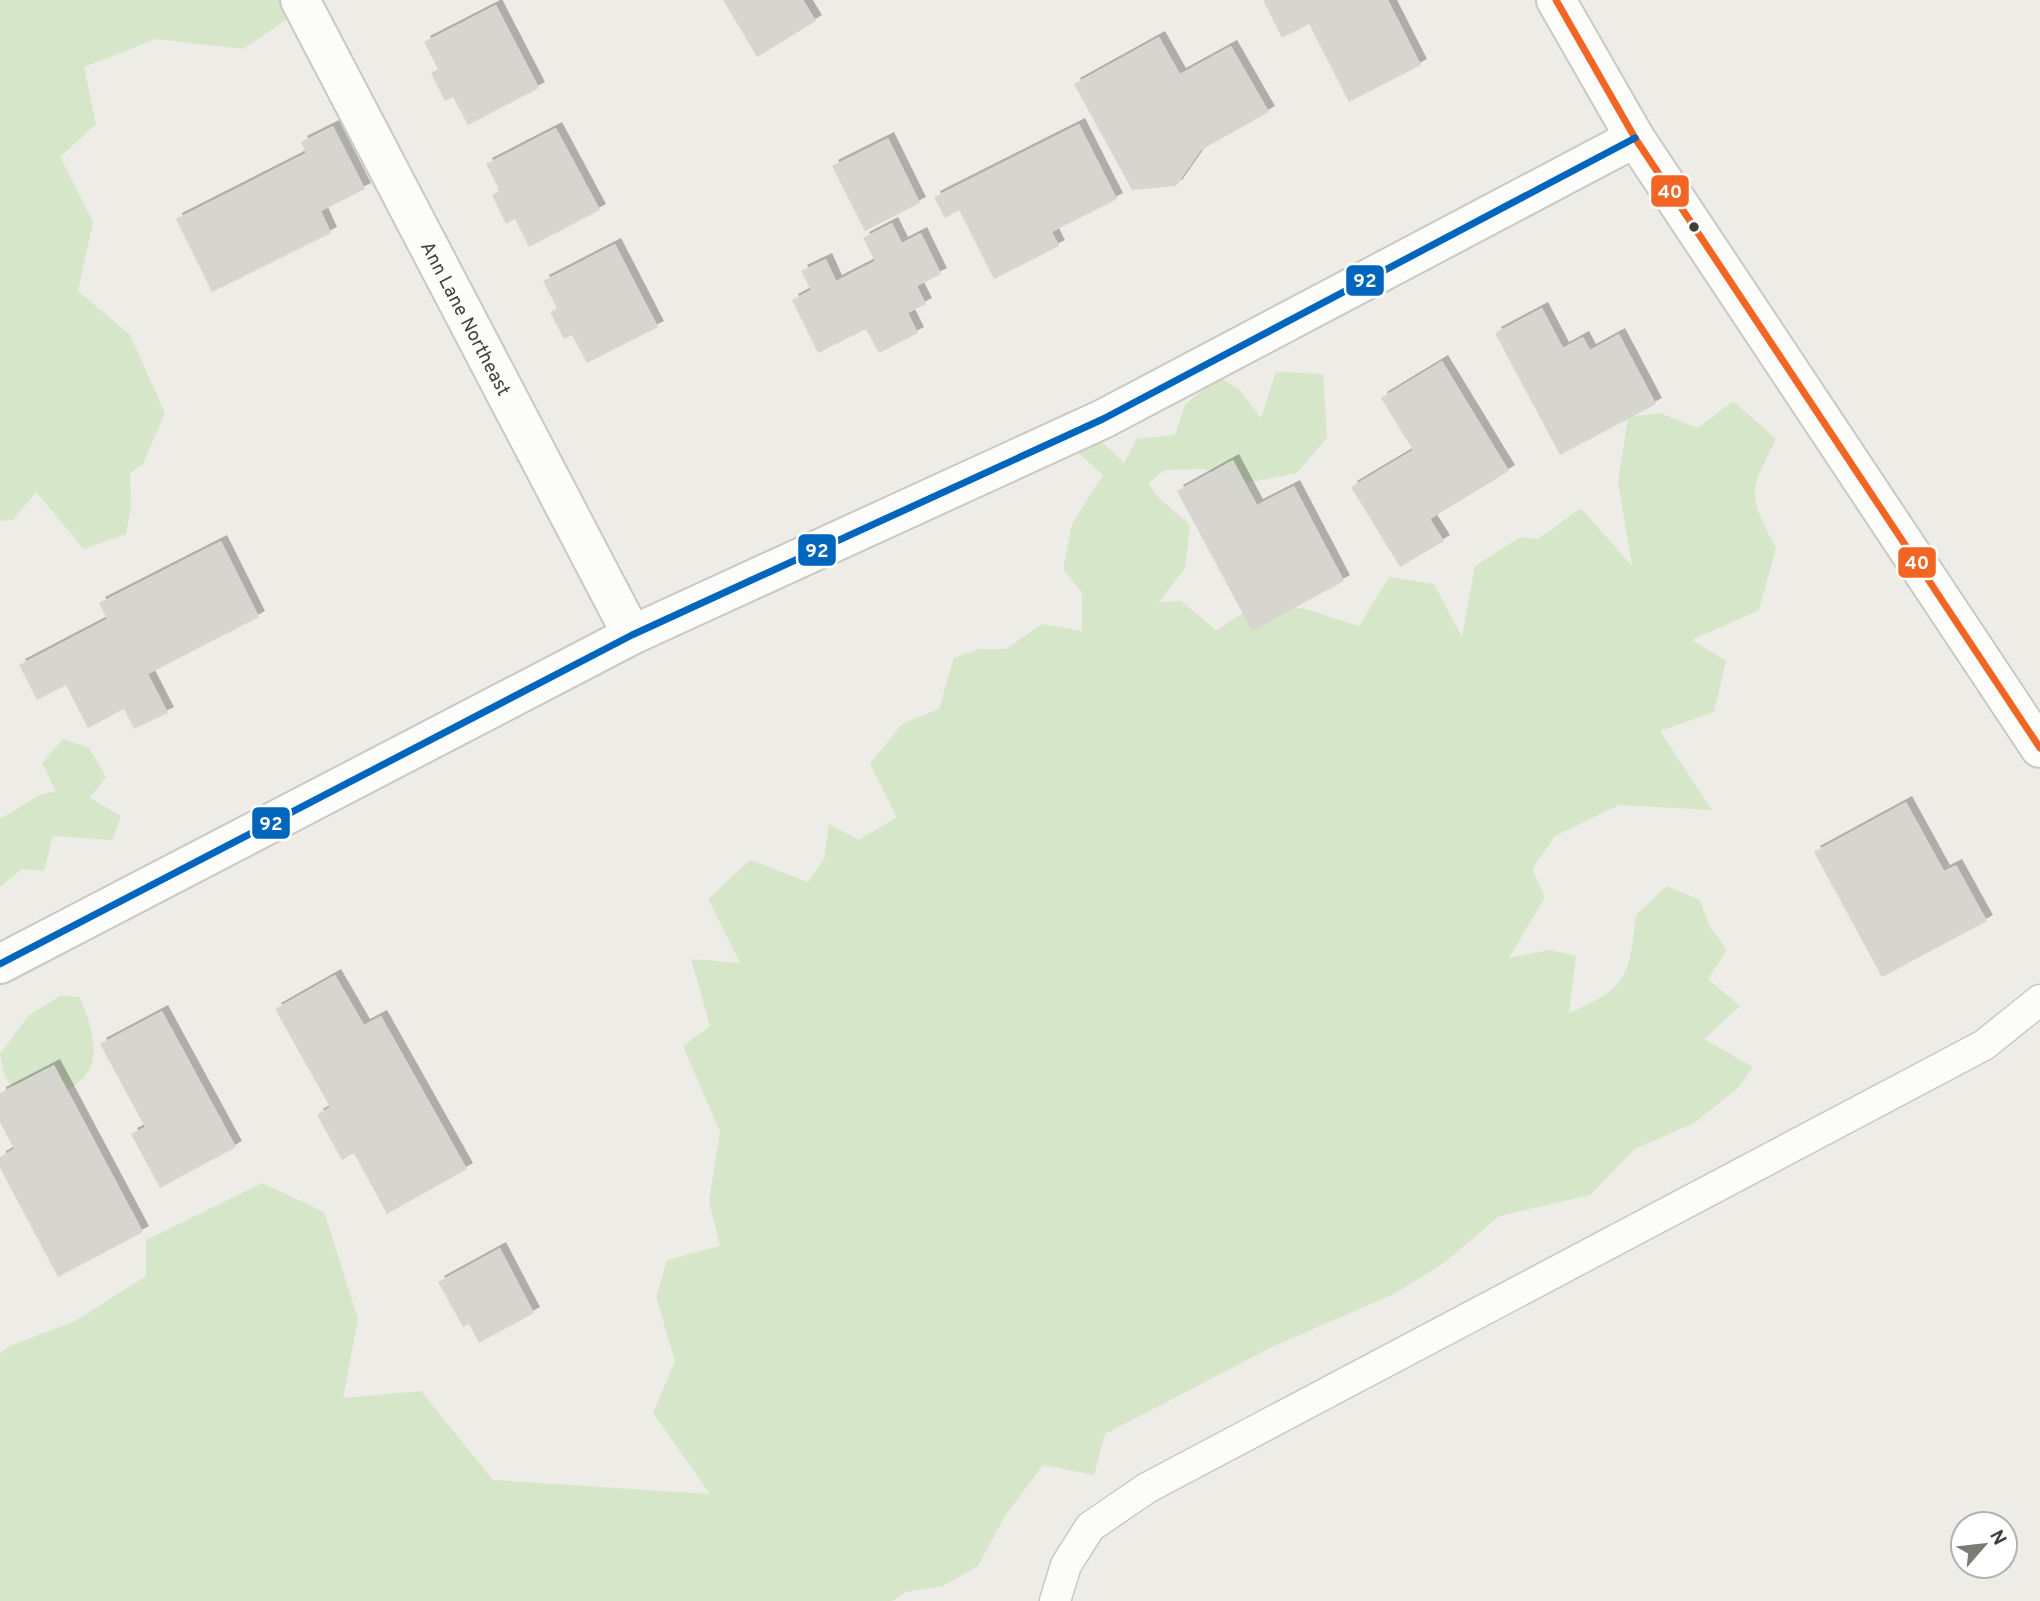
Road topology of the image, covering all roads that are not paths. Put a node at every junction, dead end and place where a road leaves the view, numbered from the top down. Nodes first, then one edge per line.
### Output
1 (300, 0) edge
2 (1556, 0) edge
3 (1635, 138) junction
4 (632, 635) junction
5 (2040, 748) edge
6 (0, 964) edge
7 (2040, 1000) edge
8 (1055, 1601) edge

1 - 4 street, Ann Lane Northeast
2 - 3 street
3 - 4 street
3 - 5 street
4 - 6 street
7 - 8 lane

